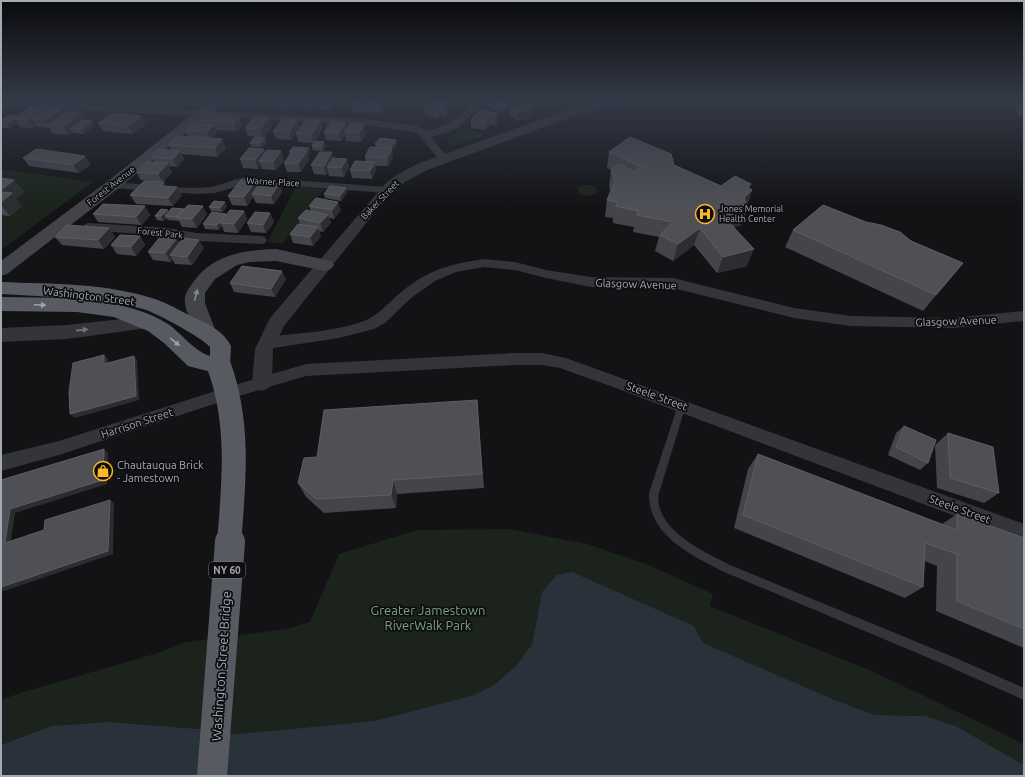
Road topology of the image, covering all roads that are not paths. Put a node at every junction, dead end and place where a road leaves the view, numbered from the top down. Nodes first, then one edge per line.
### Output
1 (174, 135) edge
2 (425, 135) edge
3 (509, 135) edge
4 (438, 161) junction
5 (113, 185) junction
6 (387, 190) junction
7 (59, 225) junction
8 (261, 240) dead end
9 (325, 265) junction
10 (1, 270) edge
11 (1, 288) edge
12 (1, 304) edge
13 (1024, 316) edge
14 (149, 322) junction
15 (206, 332) junction
16 (1, 335) edge
17 (267, 343) junction
18 (219, 366) junction
19 (268, 382) junction
20 (682, 405) junction
21 (1, 464) edge
22 (1024, 533) edge
23 (1024, 694) edge
24 (212, 776) edge

1 - 5 main road, Forest Avenue
2 - 4 street
3 - 4 street, Baker Street
4 - 6 street, Baker Street
5 - 6 street, Warner Place
5 - 7 main road, Forest Avenue
6 - 9 street, Baker Street
7 - 8 street, Forest Park
7 - 10 main road, Forest Avenue
15 -> 9 main road
9 - 17 street, Baker Street
11 - 15 highway, Washington Street / NY 60
12 -> 14 highway, Washington Street
13 - 17 street, Glasgow Avenue
16 -> 14 street
14 -> 18 highway, Washington Street
15 - 18 highway, Washington Street / NY 60
17 - 19 street, Baker Street
18 - 24 highway, Washington Street Bridge / NY 60, bridge
19 - 20 street, Steele Street
19 - 21 street, Harrison Street
20 - 22 street, Steele Street
20 - 23 lane

